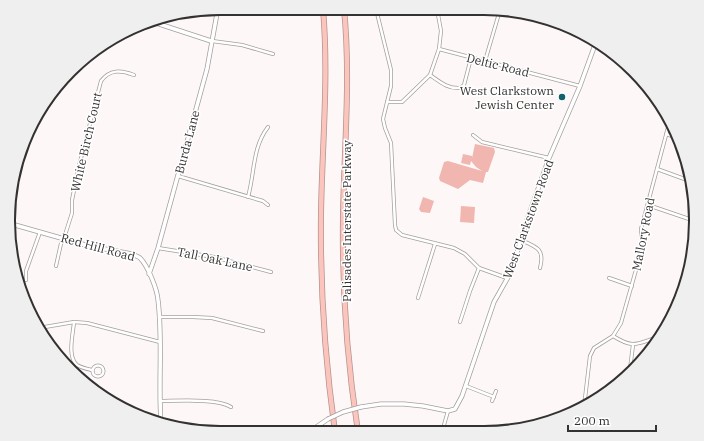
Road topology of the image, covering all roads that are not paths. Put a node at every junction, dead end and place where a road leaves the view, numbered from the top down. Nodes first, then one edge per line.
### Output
1 (217, 15) edge
2 (323, 15) edge
3 (344, 15) edge
4 (377, 15) edge
5 (438, 15) edge
6 (498, 15) edge
7 (161, 24) edge
8 (212, 41) junction
9 (594, 48) edge
10 (439, 49) junction
11 (273, 54) dead end
12 (471, 58) junction
13 (485, 61) junction
14 (134, 75) dead end
15 (430, 76) junction
16 (580, 86) junction
17 (387, 102) junction
18 (268, 127) dead end
19 (667, 129) edge
20 (666, 134) junction
21 (473, 135) dead end
22 (670, 135) edge
23 (549, 158) junction
24 (657, 169) junction
25 (178, 176) junction
26 (685, 179) edge
27 (248, 196) junction
28 (268, 205) dead end
29 (648, 205) junction
30 (689, 219) edge
31 (15, 225) edge
32 (40, 231) junction
33 (62, 239) junction
34 (521, 240) junction
35 (434, 244) junction
36 (158, 248) junction
37 (56, 266) dead end
38 (479, 268) junction
39 (540, 268) dead end
40 (271, 272) dead end
41 (149, 274) junction
42 (507, 278) junction
43 (609, 278) dead end
44 (26, 280) dead end
45 (632, 286) junction
46 (418, 298) dead end
47 (159, 317) junction
48 (74, 322) junction
49 (460, 322) dead end
50 (45, 327) edge
51 (263, 331) dead end
52 (613, 336) junction
53 (651, 339) edge
54 (160, 342) junction
55 (633, 345) junction
56 (631, 364) edge
57 (92, 370) junction
58 (466, 386) junction
59 (496, 391) dead end
60 (494, 397) junction
61 (585, 399) edge
62 (159, 401) junction
63 (492, 401) dead end
64 (231, 407) dead end
65 (448, 411) junction
66 (160, 417) edge
67 (318, 426) edge
68 (334, 426) edge
69 (357, 426) edge
70 (444, 426) edge

1 - 8 street, Burda Lane
2 - 68 highway, Palisades Interstate Parkway
3 - 69 highway, Palisades Interstate Parkway
4 - 17 street
5 - 10 street
6 - 13 street
7 - 8 street
8 - 11 street
8 - 25 street, Burda Lane
9 - 16 street, West Clarkstown Road
10 - 12 street, Deltic Road
10 - 15 street
12 - 13 street, Deltic Road
12 - 15 street
13 - 16 street, Deltic Road
14 - 33 street, White Birch Court
15 - 17 street
16 - 23 street, West Clarkstown Road
17 - 35 street
18 - 27 street
19 - 20 street, Mallory Road
20 - 22 street
20 - 24 street, Mallory Road
21 - 23 street
23 - 34 street, West Clarkstown Road
24 - 26 street
24 - 29 street, Mallory Road
25 - 27 street
25 - 36 street, Burda Lane
27 - 28 street
29 - 30 street
29 - 45 street, Mallory Road
31 - 32 street, Red Hill Road
32 - 33 street, Red Hill Road
32 - 44 street
33 - 37 street
33 - 41 street, Red Hill Road
34 - 39 street
34 - 42 street, West Clarkstown Road
35 - 38 street
35 - 46 street
36 - 40 street, Tall Oak Lane
36 - 41 street, Burda Lane
38 - 42 street
38 - 49 street
41 - 47 street, Red Hill Road
42 - 58 street, West Clarkstown Road
43 - 45 street
45 - 52 street, Mallory Road
47 - 51 street
47 - 54 street, Red Hill Road
48 - 50 street
48 - 54 street
48 - 57 street
52 - 55 street
52 - 61 street, Mallory Road
53 - 55 street
54 - 62 street, Red Hill Road
55 - 56 street
57 - 57 street
58 - 60 street
58 - 65 street, West Clarkstown Road
59 - 60 street
60 - 63 street
62 - 64 street
62 - 66 street, Red Hill Road
65 - 67 street, bridge
65 - 70 street

